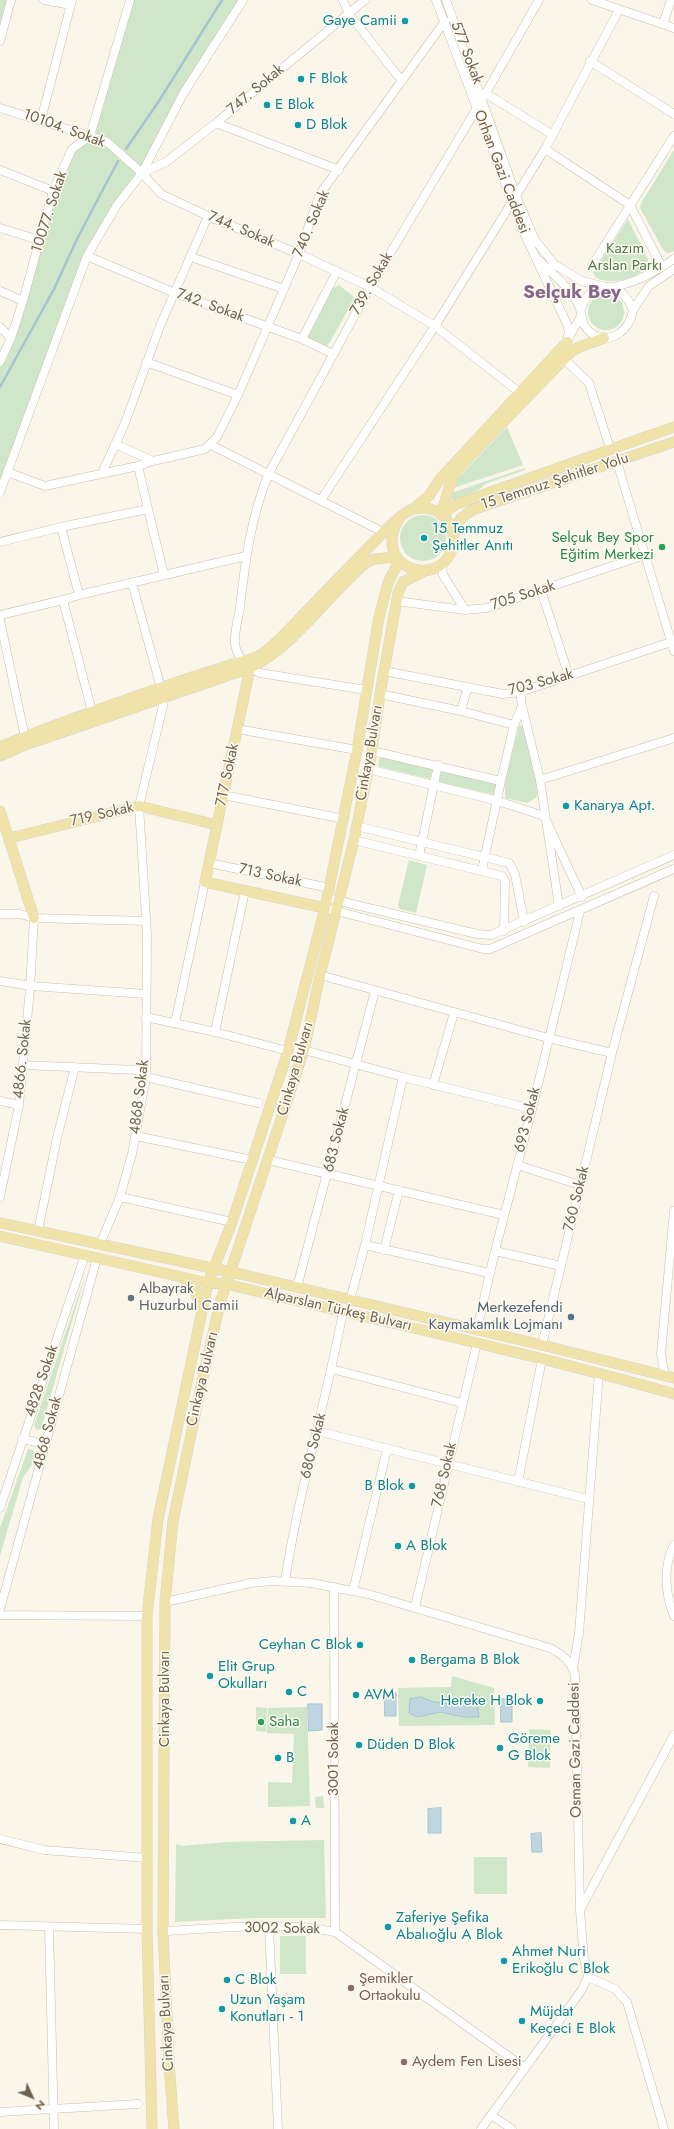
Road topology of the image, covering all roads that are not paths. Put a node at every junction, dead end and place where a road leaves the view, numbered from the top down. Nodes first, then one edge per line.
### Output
1 (11, 0) edge
2 (44, 0) edge
3 (130, 0) edge
4 (243, 0) edge
5 (343, 0) edge
6 (365, 0) edge
7 (436, 0) edge
8 (446, 0) edge
9 (539, 0) edge
10 (592, 0) edge
11 (671, 0) edge
12 (71, 2) edge
13 (619, 10) junction
14 (349, 14) junction
15 (445, 21) junction
16 (663, 24) junction
17 (674, 28) edge
18 (0, 41) edge
19 (590, 61) junction
20 (402, 81) junction
21 (484, 96) junction
22 (0, 108) edge
23 (476, 108) junction
24 (674, 114) edge
25 (41, 120) junction
26 (216, 123) junction
27 (553, 135) junction
28 (90, 136) junction
29 (674, 136) edge
30 (545, 149) junction
31 (0, 170) edge
32 (339, 170) junction
33 (142, 173) junction
34 (53, 191) junction
35 (514, 199) junction
36 (630, 206) junction
37 (208, 216) junction
38 (0, 228) edge
39 (39, 240) junction
40 (534, 253) junction
41 (300, 254) junction
42 (87, 256) junction
43 (191, 257) junction
44 (674, 259) edge
45 (593, 264) dead end
46 (662, 267) junction
47 (674, 269) edge
48 (337, 271) junction
49 (602, 286) junction
50 (370, 287) junction
51 (612, 288) junction
52 (284, 289) junction
53 (0, 291) edge
54 (175, 293) junction
55 (24, 301) junction
56 (633, 310) junction
57 (581, 314) junction
58 (267, 326) junction
59 (435, 326) junction
60 (0, 327) edge
61 (11, 338) junction
62 (604, 338) junction
63 (302, 339) junction
64 (567, 342) junction
65 (333, 354) junction
66 (564, 359) junction
67 (0, 362) edge
68 (146, 362) junction
69 (520, 393) junction
70 (238, 395) junction
71 (674, 427) edge
72 (674, 442) edge
73 (115, 444) junction
74 (211, 445) junction
75 (610, 448) junction
76 (153, 461) junction
77 (617, 462) junction
78 (138, 466) junction
79 (7, 472) junction
80 (102, 473) junction
81 (269, 473) junction
82 (0, 492) edge
83 (321, 500) junction
84 (148, 509) junction
85 (411, 510) junction
86 (442, 515) junction
87 (399, 519) junction
88 (60, 527) junction
89 (383, 532) junction
90 (454, 540) junction
91 (0, 542) edge
92 (645, 555) junction
93 (246, 556) junction
94 (398, 559) junction
95 (442, 564) junction
96 (427, 570) junction
97 (164, 575) junction
98 (132, 583) junction
99 (541, 590) junction
100 (79, 596) junction
101 (63, 600) junction
102 (396, 601) junction
103 (465, 610) junction
104 (0, 615) edge
105 (0, 620) edge
106 (672, 641) edge
107 (674, 650) edge
108 (242, 661) junction
109 (250, 668) junction
110 (384, 671) junction
111 (569, 676) junction
112 (467, 689) junction
113 (366, 690) junction
114 (520, 692) junction
115 (162, 693) junction
116 (380, 694) junction
117 (522, 706) junction
118 (461, 711) junction
119 (92, 712) junction
120 (514, 725) junction
121 (237, 729) junction
122 (25, 737) junction
123 (674, 738) edge
124 (0, 747) edge
125 (357, 750) junction
126 (372, 751) junction
127 (0, 756) edge
128 (438, 765) junction
129 (368, 769) junction
130 (540, 780) junction
131 (501, 781) junction
132 (433, 784) junction
133 (223, 796) junction
134 (498, 801) junction
135 (139, 806) junction
136 (0, 811) edge
137 (544, 816) junction
138 (344, 819) junction
139 (217, 825) junction
140 (356, 826) junction
141 (10, 838) junction
142 (354, 840) junction
143 (420, 842) junction
144 (674, 855) edge
145 (418, 856) junction
146 (485, 856) junction
147 (209, 863) junction
148 (674, 869) edge
149 (482, 870) junction
150 (205, 882) junction
151 (245, 891) junction
152 (329, 893) junction
153 (582, 896) junction
154 (654, 896) dead end
155 (339, 900) junction
156 (559, 906) junction
157 (325, 908) junction
158 (580, 911) junction
159 (336, 912) junction
160 (0, 914) edge
161 (34, 918) junction
162 (146, 921) junction
163 (524, 922) junction
164 (504, 931) junction
165 (320, 975) junction
166 (0, 981) edge
167 (31, 986) junction
168 (375, 991) junction
169 (146, 994) junction
170 (454, 1013) junction
171 (146, 1017) junction
172 (175, 1023) junction
173 (215, 1032) junction
174 (548, 1038) junction
175 (304, 1050) junction
176 (288, 1051) junction
177 (612, 1053) junction
178 (357, 1064) junction
179 (23, 1065) junction
180 (75, 1067) junction
181 (146, 1077) junction
182 (403, 1077) junction
183 (434, 1085) junction
184 (0, 1101) edge
185 (258, 1103) dead end
186 (18, 1105) junction
187 (532, 1110) junction
188 (136, 1136) junction
189 (252, 1160) junction
190 (268, 1160) junction
191 (517, 1165) junction
192 (329, 1174) junction
193 (378, 1185) junction
194 (580, 1186) junction
195 (399, 1190) junction
196 (0, 1197) edge
197 (120, 1197) junction
198 (674, 1211) edge
199 (504, 1215) junction
200 (232, 1222) junction
201 (0, 1223) edge
202 (38, 1231) junction
203 (0, 1236) edge
204 (100, 1244) junction
205 (365, 1245) junction
206 (384, 1250) junction
207 (494, 1250) junction
208 (85, 1255) junction
209 (97, 1258) junction
210 (561, 1266) junction
211 (213, 1268) junction
212 (230, 1273) junction
213 (489, 1273) junction
214 (178, 1276) junction
215 (208, 1283) junction
216 (226, 1284) junction
217 (297, 1287) junction
218 (350, 1300) junction
219 (344, 1312) junction
220 (200, 1315) junction
221 (477, 1329) junction
222 (477, 1343) junction
223 (542, 1345) junction
224 (542, 1359) junction
225 (332, 1369) junction
226 (599, 1373) junction
227 (670, 1377) edge
228 (674, 1394) edge
229 (462, 1403) junction
230 (317, 1431) junction
231 (22, 1439) junction
232 (45, 1444) junction
233 (387, 1449) junction
234 (447, 1464) junction
235 (518, 1482) junction
236 (588, 1499) junction
237 (0, 1508) edge
238 (674, 1545) edge
239 (671, 1558) edge
240 (285, 1581) junction
241 (334, 1587) junction
242 (353, 1591) junction
243 (165, 1602) junction
244 (415, 1607) junction
245 (0, 1609) edge
246 (0, 1615) edge
247 (147, 1616) junction
248 (674, 1616) edge
249 (573, 1668) junction
250 (674, 1735) edge
251 (0, 1839) edge
252 (148, 1858) junction
253 (580, 1910) junction
254 (0, 1925) edge
255 (49, 1927) junction
256 (269, 1927) junction
257 (147, 1929) junction
258 (163, 1931) junction
259 (336, 1932) junction
260 (588, 1977) junction
261 (525, 2068) junction
262 (138, 2104) dead end
263 (54, 2110) junction
264 (0, 2112) edge
265 (491, 2115) junction
266 (54, 2129) edge
267 (152, 2129) edge
268 (174, 2129) edge
269 (278, 2129) edge
270 (481, 2129) edge
271 (512, 2129) edge
272 (664, 2129) edge

1 - 18 street
2 - 12 street
3 - 28 street
4 - 33 street
5 - 14 street
6 - 14 street, 747. Sokak
7 - 15 street, Orhan Gazi Caddesi
8 - 21 street, 577 Sokak
9 - 21 street, 739. Sokak
10 - 13 street
11 - 16 street
12 - 25 street
13 - 16 street
13 - 19 street
14 - 20 street
14 - 26 street, 747. Sokak
15 - 20 street, 740. Sokak
15 - 23 street, Orhan Gazi Caddesi
16 - 17 street
19 - 24 street
19 - 27 street
20 - 32 street, 740. Sokak
21 - 23 street, 739. Sokak
21 - 27 street
21 - 35 street, 577 Sokak
22 - 25 street, 10104. Sokak
23 - 35 street, Orhan Gazi Caddesi
23 - 50 street, 739. Sokak
25 - 28 street, 10104. Sokak
26 - 32 street
26 - 33 street, 747. Sokak
27 - 30 street
28 - 33 street, 10104. Sokak
28 - 34 street, 10077. Sokak
29 - 36 street
30 - 35 street
30 - 36 street
31 - 34 street
32 - 41 street, 740. Sokak
33 - 37 street, 744. Sokak
33 - 42 street
34 - 39 street, 10077. Sokak
35 - 40 street, Orhan Gazi Caddesi
35 - 49 street, 577 Sokak
35 - 59 street
36 - 45 street
36 - 46 street
37 - 41 street, 744. Sokak
37 - 43 street
38 - 39 street
39 - 55 street, 10077. Sokak
40 - 57 street
40 - 64 street, Orhan Gazi Caddesi
41 - 48 street, 744. Sokak
41 - 52 street, 740. Sokak
42 - 54 street, 742. Sokak
42 - 79 street
43 - 52 street
43 - 54 street
44 - 46 street
46 - 51 street
47 - 56 street
48 - 50 street, 744. Sokak
48 - 63 street
49 - 51 street
49 - 57 street
50 - 59 street, 744. Sokak
50 - 65 street, 739. Sokak
51 - 56 street
52 - 58 street, 740. Sokak
53 - 55 street
54 - 58 street, 742. Sokak
54 - 68 street
55 - 61 street, 10077. Sokak
56 - 62 street
57 - 62 street
57 - 64 street
58 - 63 street, 742. Sokak
58 - 70 street, 740. Sokak
59 - 69 street, 744. Sokak
59 - 83 street
60 - 61 street
61 - 67 street, 10077. Sokak
62 - 66 main road
63 - 65 street, 742. Sokak
64 - 69 main road
65 - 81 street, 739. Sokak
66 - 75 street
66 - 86 main road
68 - 70 street
68 - 73 street
69 - 85 main road
70 - 74 street, 740. Sokak
71 - 75 main road, 15 Temmuz Şehitler Yolu
72 - 77 main road, 15 Temmuz Şehitler Yolu
73 - 76 street
73 - 80 street
74 - 76 street
74 - 81 street
75 - 86 main road, 15 Temmuz Şehitler Yolu
76 - 78 street
77 - 90 main road, 15 Temmuz Şehitler Yolu
77 - 92 street
78 - 80 street
78 - 84 street
79 - 80 street
79 - 82 street
81 - 83 street
81 - 93 street, 739. Sokak
83 - 89 street
84 - 88 street
84 - 97 street
85 - 86 main road
85 - 87 main road
86 - 90 main road
87 - 89 main road
87 - 94 main road
88 - 91 street
88 - 100 street
89 - 108 main road
90 - 95 main road
92 - 99 street, 705 Sokak
92 - 106 street
93 - 97 street
93 - 108 street, 739. Sokak
94 - 96 main road
94 - 109 main road
94 - 113 main road, Cinkaya Bulvarı
95 - 96 main road
95 - 103 street
96 - 102 main road, Cinkaya Bulvarı
97 - 98 street
98 - 100 street
98 - 115 street
99 - 103 street, 705 Sokak
99 - 111 street
100 - 101 street
101 - 104 street
101 - 119 street
102 - 103 street, 705 Sokak
102 - 110 main road, Cinkaya Bulvarı
105 - 122 street
106 - 107 street
106 - 111 street, 703 Sokak
108 - 109 street
108 - 115 main road
109 - 113 street
109 - 115 main road
109 - 121 main road, 717 Sokak
110 - 112 street, 703 Sokak
110 - 116 main road, Cinkaya Bulvarı
111 - 114 street, 703 Sokak
112 - 114 street, 703 Sokak
112 - 118 street
113 - 125 main road, Cinkaya Bulvarı
114 - 117 street
115 - 119 main road
115 - 127 main road
115 - 135 street, 4868 Sokak
116 - 118 street
116 - 126 main road, Cinkaya Bulvarı
117 - 120 street
117 - 130 street
118 - 120 street
119 - 122 main road
120 - 131 street
121 - 125 street
121 - 133 main road, 717 Sokak
122 - 124 main road
123 - 130 street
125 - 138 main road, Cinkaya Bulvarı
126 - 128 street
126 - 129 main road, Cinkaya Bulvarı
128 - 131 street
128 - 132 street
129 - 132 street
129 - 140 main road, Cinkaya Bulvarı
130 - 137 street
131 - 134 street
132 - 134 street
132 - 143 street
133 - 138 street
133 - 139 main road, 717 Sokak
134 - 137 street
134 - 146 street
135 - 139 main road, 719 Sokak
135 - 141 main road, 719 Sokak
135 - 162 street, 4868 Sokak
136 - 141 main road
137 - 153 street
137 - 156 street
138 - 152 main road, Cinkaya Bulvarı
139 - 147 main road, 717 Sokak
140 - 142 main road, Cinkaya Bulvarı
140 - 143 street
141 - 161 main road
142 - 145 street
142 - 155 main road, Cinkaya Bulvarı
143 - 145 street
143 - 146 street
144 - 153 street, 713 Sokak
145 - 149 street
146 - 149 street
146 - 163 street
147 - 150 main road, 717 Sokak
147 - 152 street, 713 Sokak
148 - 158 street
149 - 164 street
150 - 151 main road, 713 Sokak
150 - 172 street
151 - 157 main road, 713 Sokak
151 - 173 street
152 - 155 street, 713 Sokak
152 - 157 main road, Cinkaya Bulvarı
153 - 156 street, 713 Sokak
154 - 177 street, 760 Sokak
155 - 159 main road, Cinkaya Bulvarı
155 - 164 street, 713 Sokak
156 - 163 street, 713 Sokak
157 - 159 street
157 - 176 main road, Cinkaya Bulvarı
158 - 159 street
158 - 174 street, 693 Sokak
159 - 165 main road, Cinkaya Bulvarı
160 - 161 street
161 - 162 street
161 - 167 street, 4866. Sokak
162 - 169 street, 4868 Sokak
163 - 164 street, 713 Sokak
165 - 168 street
165 - 175 main road, Cinkaya Bulvarı
166 - 167 street
167 - 169 street
167 - 179 street, 4866. Sokak
168 - 170 street
168 - 178 street, 683 Sokak
169 - 171 street, 4868 Sokak
170 - 174 street
170 - 183 street
171 - 172 street
171 - 181 street, 4868 Sokak
172 - 173 street
173 - 176 street
174 - 177 street
174 - 187 street, 693 Sokak
175 - 178 street
175 - 190 main road, Cinkaya Bulvarı
176 - 189 main road, Cinkaya Bulvarı
177 - 194 street, 760 Sokak
178 - 182 street
178 - 192 street, 683 Sokak
179 - 180 street
179 - 186 street, 4866. Sokak
180 - 181 street
180 - 202 street
181 - 185 street
181 - 188 street, 4868 Sokak
182 - 183 street
182 - 193 street
183 - 187 street
184 - 186 street
186 - 196 street, 4866. Sokak
187 - 191 street, 693 Sokak
188 - 189 street
188 - 197 street, 4868 Sokak
189 - 200 main road, Cinkaya Bulvarı
190 - 192 street
190 - 212 main road, Cinkaya Bulvarı
191 - 194 street
191 - 199 street, 693 Sokak
192 - 193 street
192 - 217 street, 683 Sokak
193 - 195 street
193 - 205 street
194 - 210 street, 760 Sokak
195 - 199 street
195 - 206 street
197 - 200 street
197 - 204 street, 4868 Sokak
198 - 227 street
199 - 207 street, 693 Sokak
200 - 211 main road, Cinkaya Bulvarı
201 - 202 main road, Alparslan Türkeş Bulvarı
202 - 204 main road, Alparslan Türkeş Bulvarı
203 - 208 main road, Alparslan Türkeş Bulvarı
204 - 211 main road, Alparslan Türkeş Bulvarı
205 - 206 street
205 - 218 street
206 - 213 street
207 - 210 street
207 - 213 street, 693 Sokak
208 - 209 main road, Alparslan Türkeş Bulvarı
208 - 231 street, 4828 Sokak
209 - 214 main road, Alparslan Türkeş Bulvarı
209 - 232 street, 4868 Sokak
210 - 223 street, 760 Sokak
211 - 212 main road, Alparslan Türkeş Bulvarı
211 - 215 main road, Cinkaya Bulvarı
212 - 216 main road, Cinkaya Bulvarı
212 - 217 main road, Alparslan Türkeş Bulvarı
213 - 221 street, 693 Sokak
214 - 215 main road, Alparslan Türkeş Bulvarı
214 - 220 main road
215 - 216 main road, Alparslan Türkeş Bulvarı
215 - 220 main road, Cinkaya Bulvarı
216 - 219 main road, Alparslan Türkeş Bulvarı
216 - 243 main road, Cinkaya Bulvarı
217 - 218 main road, Alparslan Türkeş Bulvarı
218 - 221 main road, Alparslan Türkeş Bulvarı
219 - 222 main road, Alparslan Türkeş Bulvarı
219 - 225 street, 680 Sokak
220 - 247 main road, Cinkaya Bulvarı
221 - 223 main road, Alparslan Türkeş Bulvarı
222 - 224 main road, Alparslan Türkeş Bulvarı
222 - 229 street, 768 Sokak
223 - 227 main road, Alparslan Türkeş Bulvarı
224 - 226 main road, Alparslan Türkeş Bulvarı
224 - 235 street
225 - 229 street
225 - 230 street, 680 Sokak
226 - 228 main road, Alparslan Türkeş Bulvarı
226 - 236 street
229 - 234 street, 768 Sokak
230 - 233 street
230 - 240 street, 680 Sokak
231 - 232 street
231 - 237 street, 4828 Sokak
232 - 245 street, 4868 Sokak
233 - 234 street
233 - 242 street
234 - 235 street
234 - 244 street, 768 Sokak
235 - 236 street
236 - 249 street
238 - 239 street
239 - 248 street
240 - 241 street, Osman Gazi Caddesi
240 - 243 street, Osman Gazi Caddesi
241 - 242 street, Osman Gazi Caddesi
241 - 259 street, 3001 Sokak
242 - 244 street, Osman Gazi Caddesi
243 - 258 main road, Cinkaya Bulvarı
244 - 249 street, Osman Gazi Caddesi
246 - 247 street
247 - 252 main road, Cinkaya Bulvarı
249 - 253 street, Osman Gazi Caddesi
250 - 253 street
251 - 252 street
252 - 257 main road, Cinkaya Bulvarı
253 - 260 street, Osman Gazi Caddesi
254 - 255 street
255 - 257 street
255 - 263 street
256 - 258 street, 3002 Sokak
256 - 259 street, 3002 Sokak
256 - 269 street
257 - 267 main road, Cinkaya Bulvarı
258 - 268 main road, Cinkaya Bulvarı
259 - 261 street, 3002 Sokak
260 - 261 street
260 - 272 street
261 - 265 street
262 - 263 street
263 - 264 street
263 - 266 street
265 - 270 street
265 - 271 street

